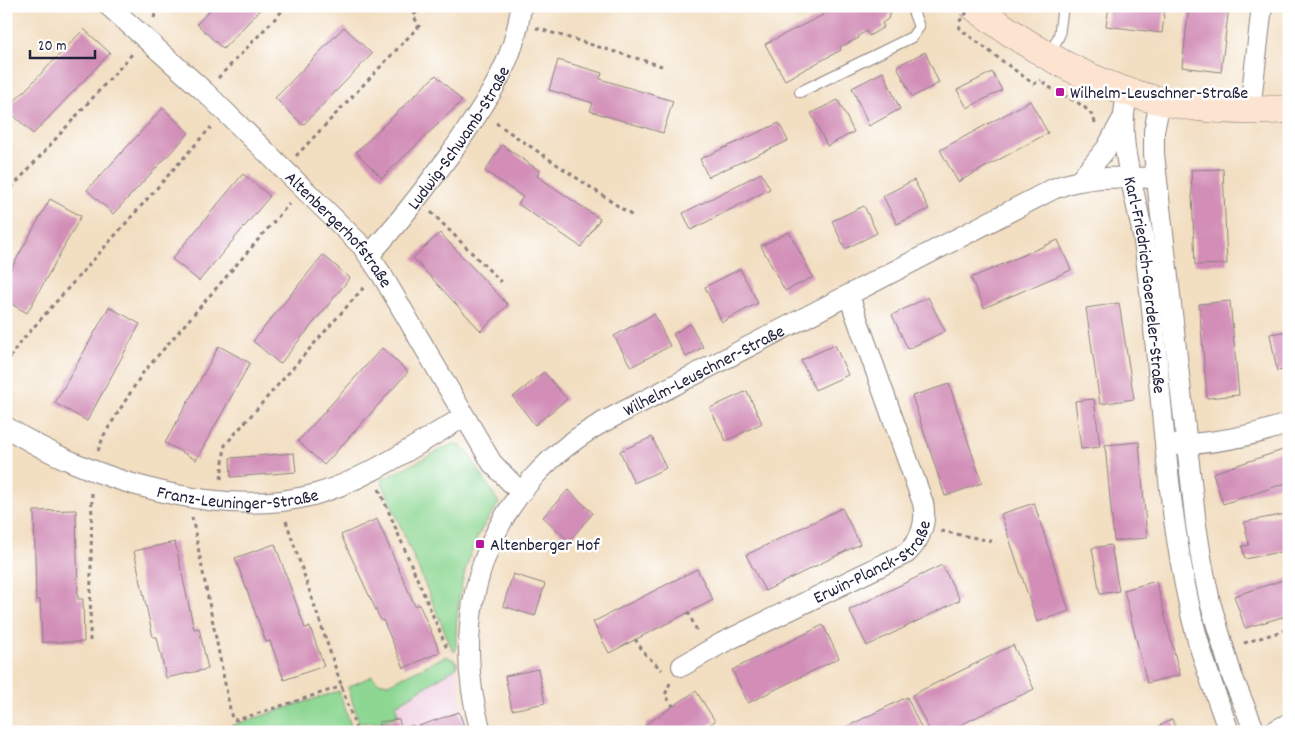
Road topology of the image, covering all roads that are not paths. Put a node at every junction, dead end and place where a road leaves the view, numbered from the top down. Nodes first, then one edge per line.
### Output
1 (109, 6) edge
2 (911, 6) edge
3 (972, 6) edge
4 (1063, 6) edge
5 (1262, 6) edge
6 (520, 14) edge
7 (1048, 56) junction
8 (800, 92) dead end
9 (1128, 93) junction
10 (1160, 102) junction
11 (1289, 109) edge
12 (1250, 110) junction
13 (1122, 120) junction
14 (1132, 177) junction
15 (1156, 178) junction
16 (1081, 179) junction
17 (369, 254) junction
18 (849, 296) junction
19 (464, 417) junction
20 (1289, 423) edge
21 (6, 427) edge
22 (1187, 444) junction
23 (1166, 446) junction
24 (521, 493) junction
25 (674, 669) road end
26 (1289, 723) edge
27 (481, 732) edge
28 (1229, 732) edge
29 (1255, 732) edge
30 (1273, 732) edge

1 - 17 street, Altenbergerhofstraße
2 - 8 lane
3 - 7 street
4 - 7 lane
5 - 12 street
6 - 17 street, Ludwig-Schwamb-Straße
7 - 9 street
9 - 10 street
9 - 13 street
10 - 12 street
10 - 15 street
11 - 12 street
13 - 14 street
13 - 16 street
14 - 15 street, Karl-Friedrich-Goerdeler-Straße
14 - 16 street, Wilhelm-Leuschner-Straße
14 - 23 street, Karl-Friedrich-Goerdeler-Straße
15 - 22 street, Karl-Friedrich-Goerdeler-Straße
16 - 18 street, Wilhelm-Leuschner-Straße
17 - 19 street, Altenbergerhofstraße
18 - 24 street, Wilhelm-Leuschner-Straße
18 - 25 street, Erwin-Planck-Straße
19 - 21 street, Franz-Leuninger-Straße
19 - 24 street, Altenbergerhofstraße
20 - 22 street
22 - 23 street
22 - 29 street, Karl-Friedrich-Goerdeler-Straße
23 - 28 street, Karl-Friedrich-Goerdeler-Straße
24 - 27 street, Wilhelm-Leuschner-Straße
26 - 30 street

